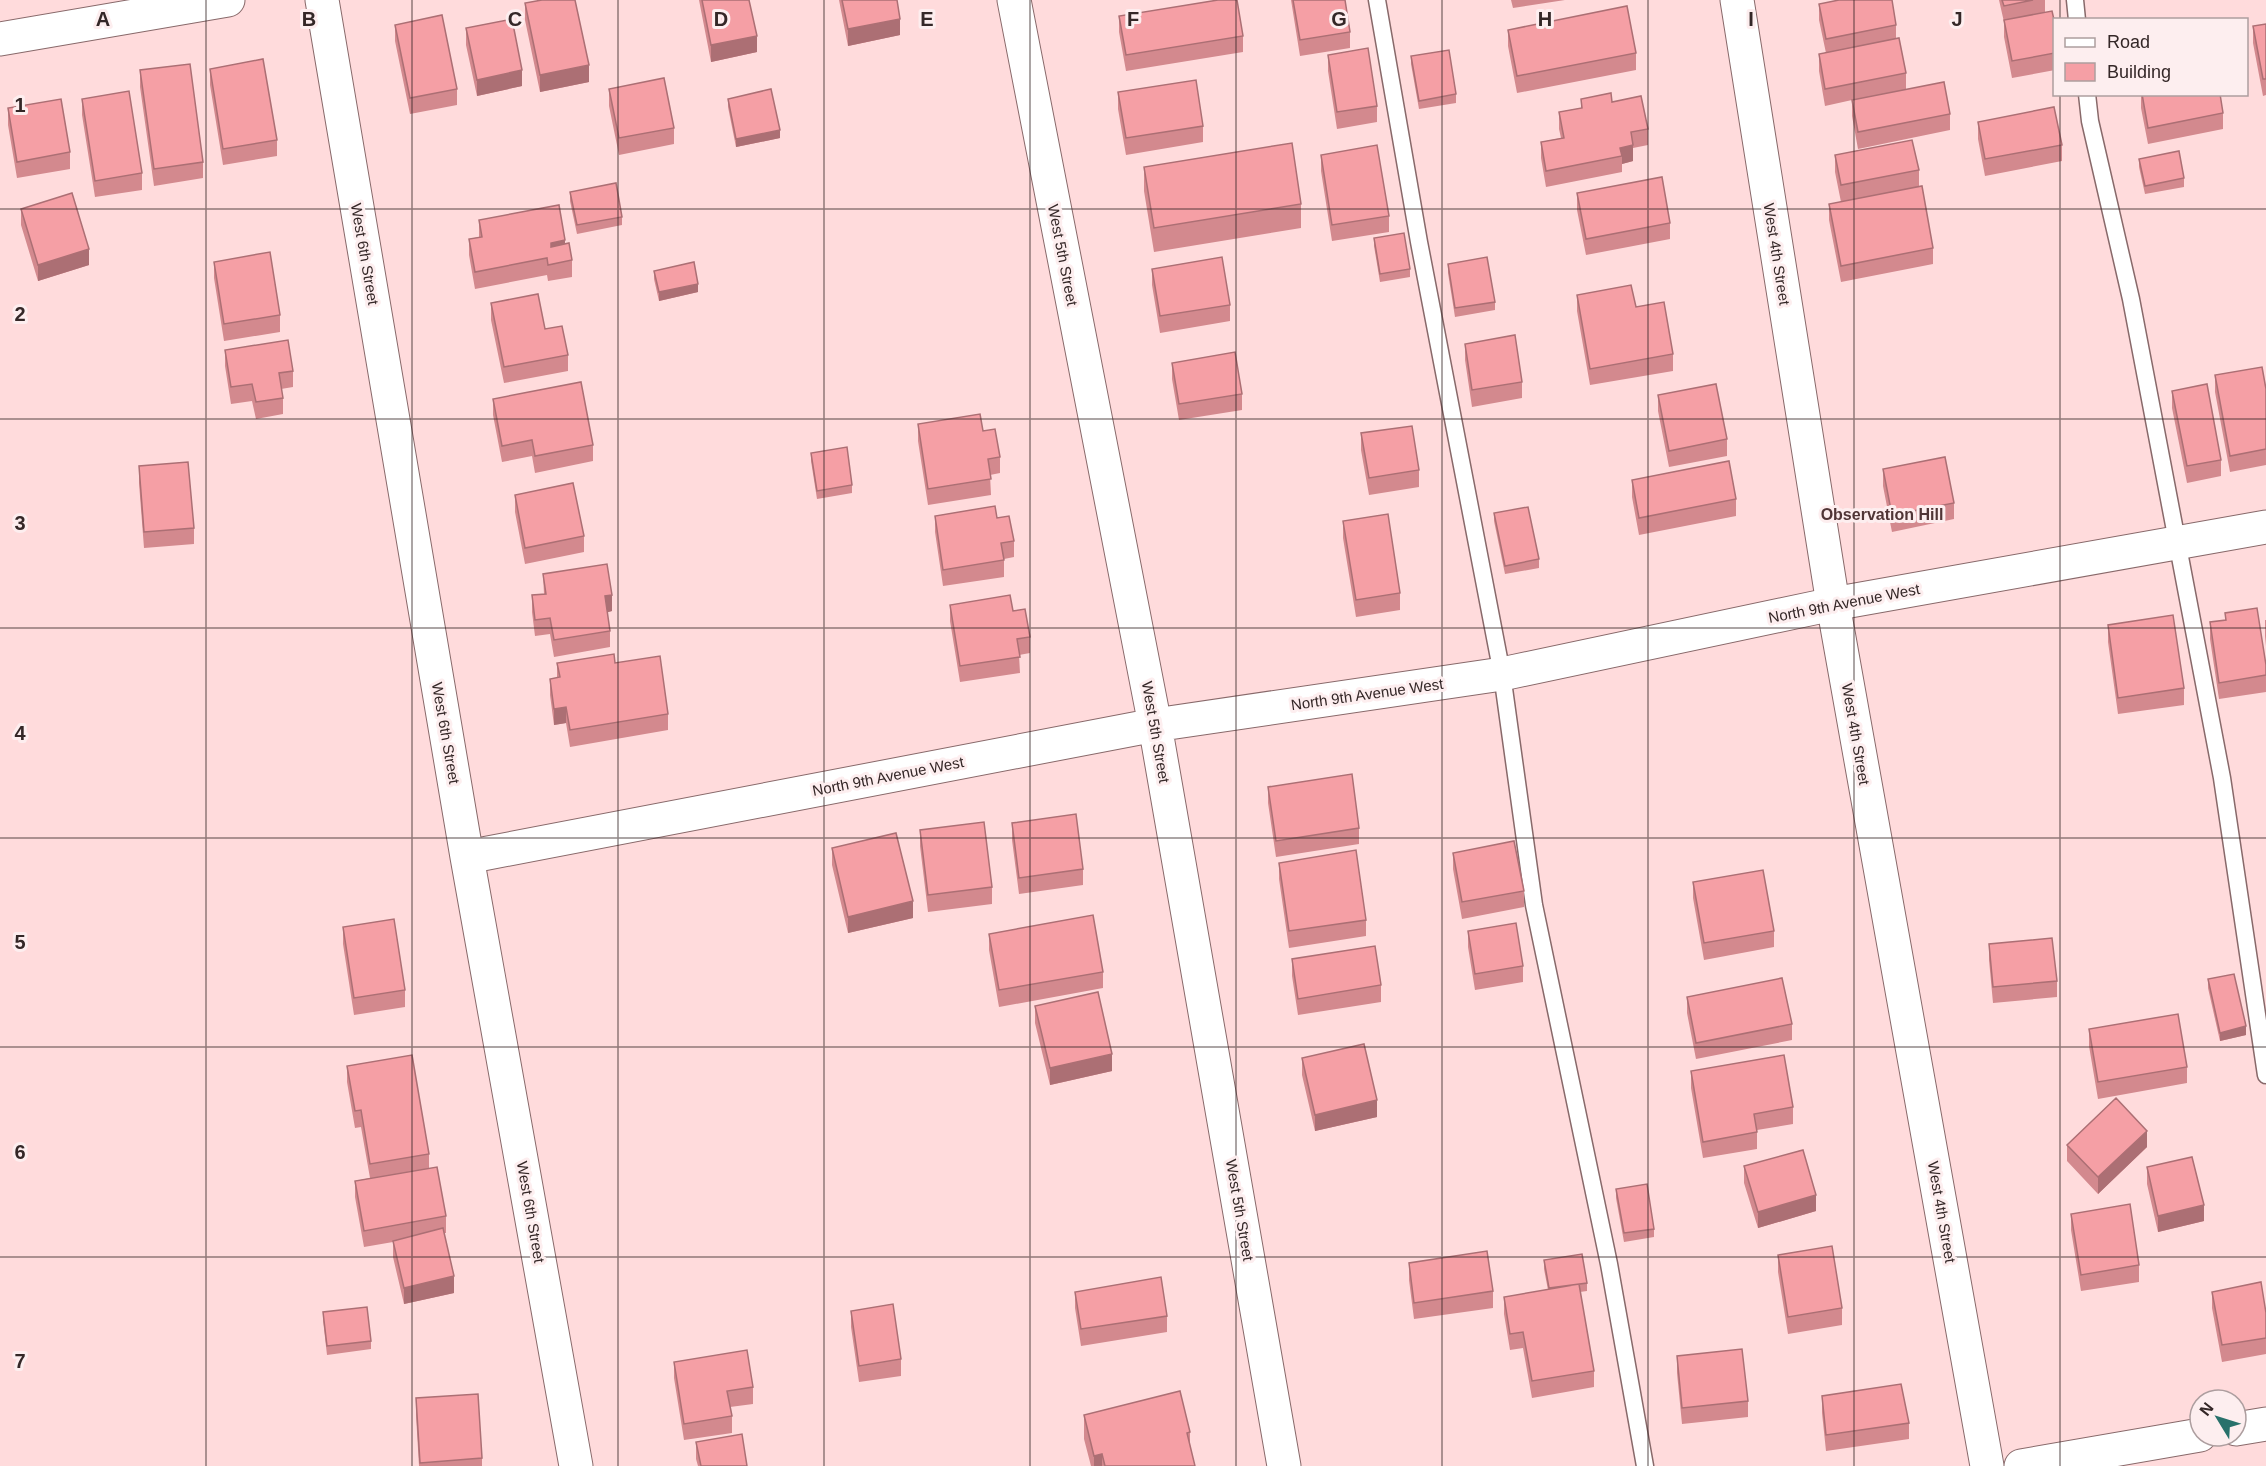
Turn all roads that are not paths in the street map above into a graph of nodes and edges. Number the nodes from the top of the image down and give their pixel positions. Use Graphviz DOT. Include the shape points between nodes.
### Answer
graph roads {
  1 [pos="228,0"];
  2 [pos="322,0"];
  3 [pos="1014,0"];
  4 [pos="1377,0"];
  5 [pos="1737,0"];
  6 [pos="2075,0"];
  7 [pos="2077,18"];
  8 [pos="0,39"];
  9 [pos="2087,96"];
  10 [pos="2266,527"];
  11 [pos="2178,543"];
  12 [pos="1833,604"];
  13 [pos="1502,674"];
  14 [pos="1155,725"];
  15 [pos="467,857"];
  16 [pos="2266,1075"];
  17 [pos="2266,1424"];
  18 [pos="2248,1427"];
  19 [pos="2188,1437"];
  20 [pos="576,1466"];
  21 [pos="1284,1466"];
  22 [pos="1645,1466"];
  23 [pos="1987,1466"];
  24 [pos="2021,1466"];
  1 -- 8 [label="street"];
  2 -- 15 [label="street, West 6th Street"];
  3 -- 14 [label="street, West 5th Street"];
  4 -- 13 [label="lane"];
  5 -- 12 [label="street, West 4th Street"];
  6 -- 7 [label="lane"];
  9 -- 11 [label="lane"];
  10 -- 11 [label="street, North 9th Avenue West"];
  11 -- 12 [label="street, North 9th Avenue West"];
  11 -- 16 [label="lane" via="2222,778"];
  12 -- 13 [label="street, North 9th Avenue West"];
  12 -- 23 [label="street, West 4th Street"];
  13 -- 14 [label="street, North 9th Avenue West"];
  13 -- 22 [label="lane" via="1534,905 1609,1264"];
  14 -- 15 [label="street, North 9th Avenue West"];
  14 -- 21 [label="street, West 5th Street"];
  15 -- 20 [label="street, West 6th Street"];
  17 -- 18 [label="street"];
  19 -- 24 [label="street"];
}
